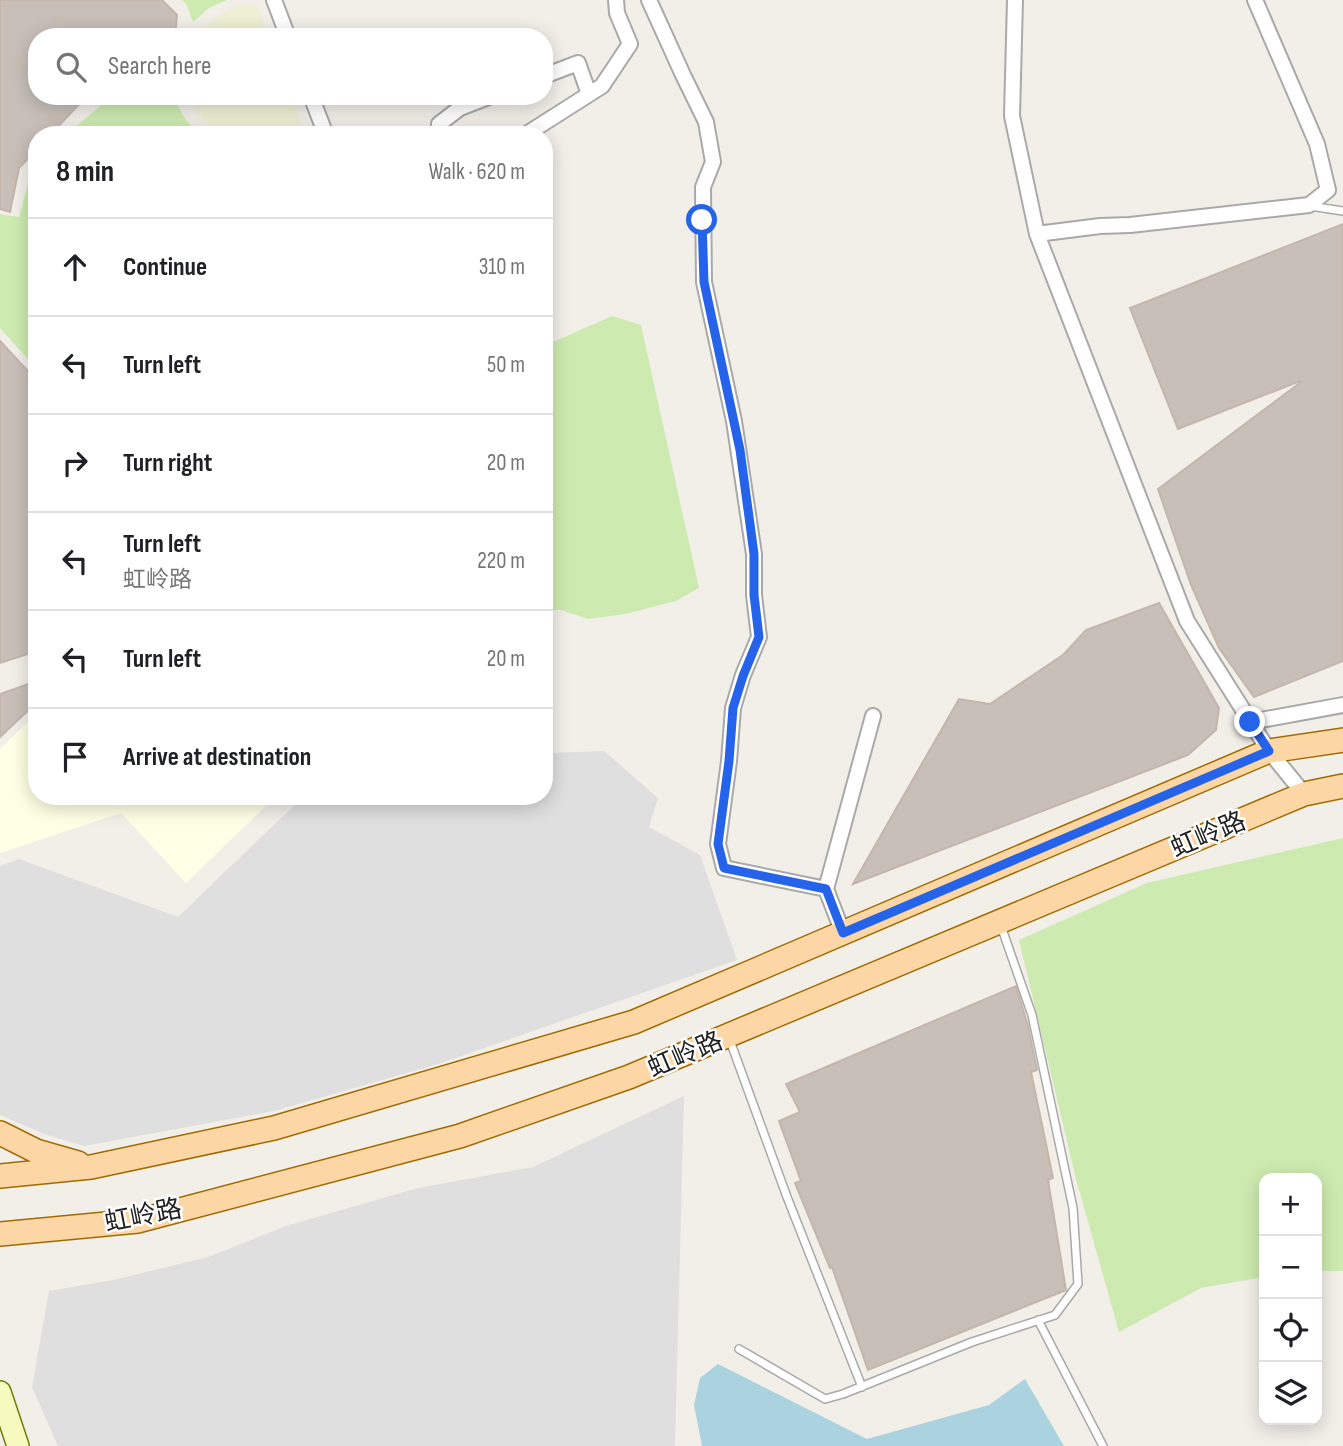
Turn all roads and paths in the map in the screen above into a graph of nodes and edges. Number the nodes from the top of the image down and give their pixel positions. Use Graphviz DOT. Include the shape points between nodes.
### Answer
graph roads {
  1 [pos="274,0"];
  2 [pos="616,0"];
  3 [pos="649,0"];
  4 [pos="1014,0"];
  5 [pos="1255,0"];
  6 [pos="285,28"];
  7 [pos="553,73"];
  8 [pos="589,94"];
  9 [pos="314,105"];
  10 [pos="468,105"];
  11 [pos="323,126"];
  12 [pos="440,126"];
  13 [pos="539,126"];
  14 [pos="1309,205"];
  15 [pos="1343,211"];
  16 [pos="1037,234"];
  17 [pos="1343,705"];
  18 [pos="873,716"];
  19 [pos="1250,722"];
  20 [pos="1343,740"];
  21 [pos="1269,751"];
  22 [pos="1343,786"];
  23 [pos="1304,794"];
  24 [pos="826,889"];
  25 [pos="999,922"];
  26 [pos="843,933"];
  27 [pos="728,1035"];
  28 [pos="0,1133"];
  29 [pos="91,1167"];
  30 [pos="0,1176"];
  31 [pos="0,1234"];
  32 [pos="1038,1321"];
  33 [pos="739,1349"];
  34 [pos="862,1387"];
  35 [pos="0,1392"];
  36 [pos="18,1446"];
  37 [pos="1103,1446"];
  1 -- 6 [label="street"];
  2 -- 8 [label="street" via="630,44 602,86"];
  3 -- 24 [label="street" via="706,122 713,162 703,187 704,282 734,421 754,554 759,637 733,708 718,844 724,868"];
  4 -- 16 [label="street" via="1012,116"];
  5 -- 14 [label="street" via="1317,144 1328,190"];
  7 -- 8 [label="street" via="578,63"];
  8 -- 13 [label="street"];
  9 -- 11 [label="street"];
  10 -- 12 [label="street"];
  14 -- 15 [label="lane"];
  14 -- 16 [label="street"];
  16 -- 19 [label="street" via="1187,621"];
  17 -- 19 [label="street"];
  18 -- 24 [label="street"];
  19 -- 21 [label="street"];
  20 -- 21 [label="main road, 虹岭路"];
  21 -- 23 [label="street"];
  21 -- 26 [label="main road, 虹岭路"];
  22 -- 23 [label="main road, 虹岭路"];
  23 -- 25 [label="main road, 虹岭路"];
  24 -- 26 [label="street"];
  25 -- 27 [label="main road, 虹岭路"];
  25 -- 32 [label="lane" via="1032,1015 1073,1208 1078,1284 1055,1315"];
  26 -- 29 [label="main road, 虹岭路" via="634,1022 274,1128"];
  27 -- 31 [label="main road, 虹岭路" via="629,1077 460,1136 138,1220"];
  27 -- 34 [label="lane"];
  28 -- 29 [label="main road" via="36,1151"];
  29 -- 30 [label="main road, 虹岭路"];
  32 -- 34 [label="lane" via="972,1342"];
  32 -- 37 [label="lane"];
  33 -- 34 [label="lane" via="825,1399"];
  35 -- 36 [label="street"];
}
